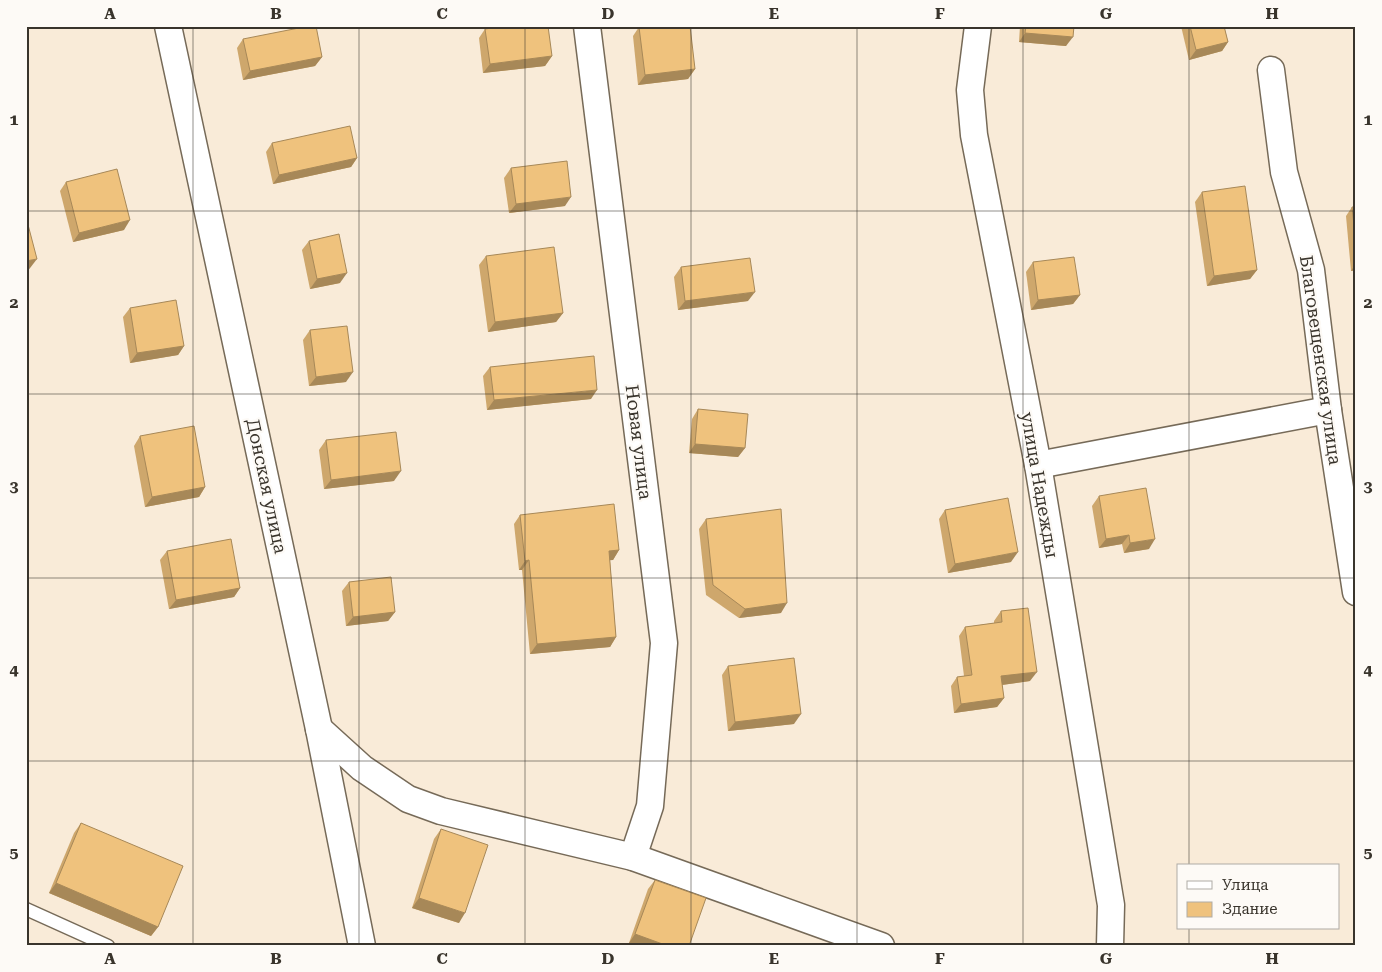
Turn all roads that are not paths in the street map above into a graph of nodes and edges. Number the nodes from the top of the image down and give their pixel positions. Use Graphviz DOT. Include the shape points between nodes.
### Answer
graph roads {
  1 [pos="168,26"];
  2 [pos="587,26"];
  3 [pos="978,26"];
  4 [pos="1271,70"];
  5 [pos="1328,410"];
  6 [pos="1038,465"];
  7 [pos="1356,592"];
  8 [pos="319,729"];
  9 [pos="633,857"];
  10 [pos="26,909"];
  11 [pos="108,946"];
  12 [pos="362,946"];
  13 [pos="881,946"];
  14 [pos="1110,946"];
  1 -- 8 [label="street, Донская улица"];
  2 -- 9 [label="street, Новая улица" via="664,642 650,806"];
  3 -- 6 [label="street, улица Надежды" via="970,90 974,135"];
  4 -- 5 [label="street, Благовещенская улица" via="1284,172 1311,270"];
  5 -- 6 [label="street"];
  5 -- 7 [label="street, Благовещенская улица"];
  6 -- 14 [label="street, улица Надежды" via="1111,905"];
  8 -- 9 [label="street" via="362,768 408,799 441,811"];
  8 -- 12 [label="street, Донская улица"];
  9 -- 13 [label="street"];
  10 -- 11 [label="lane"];
}
